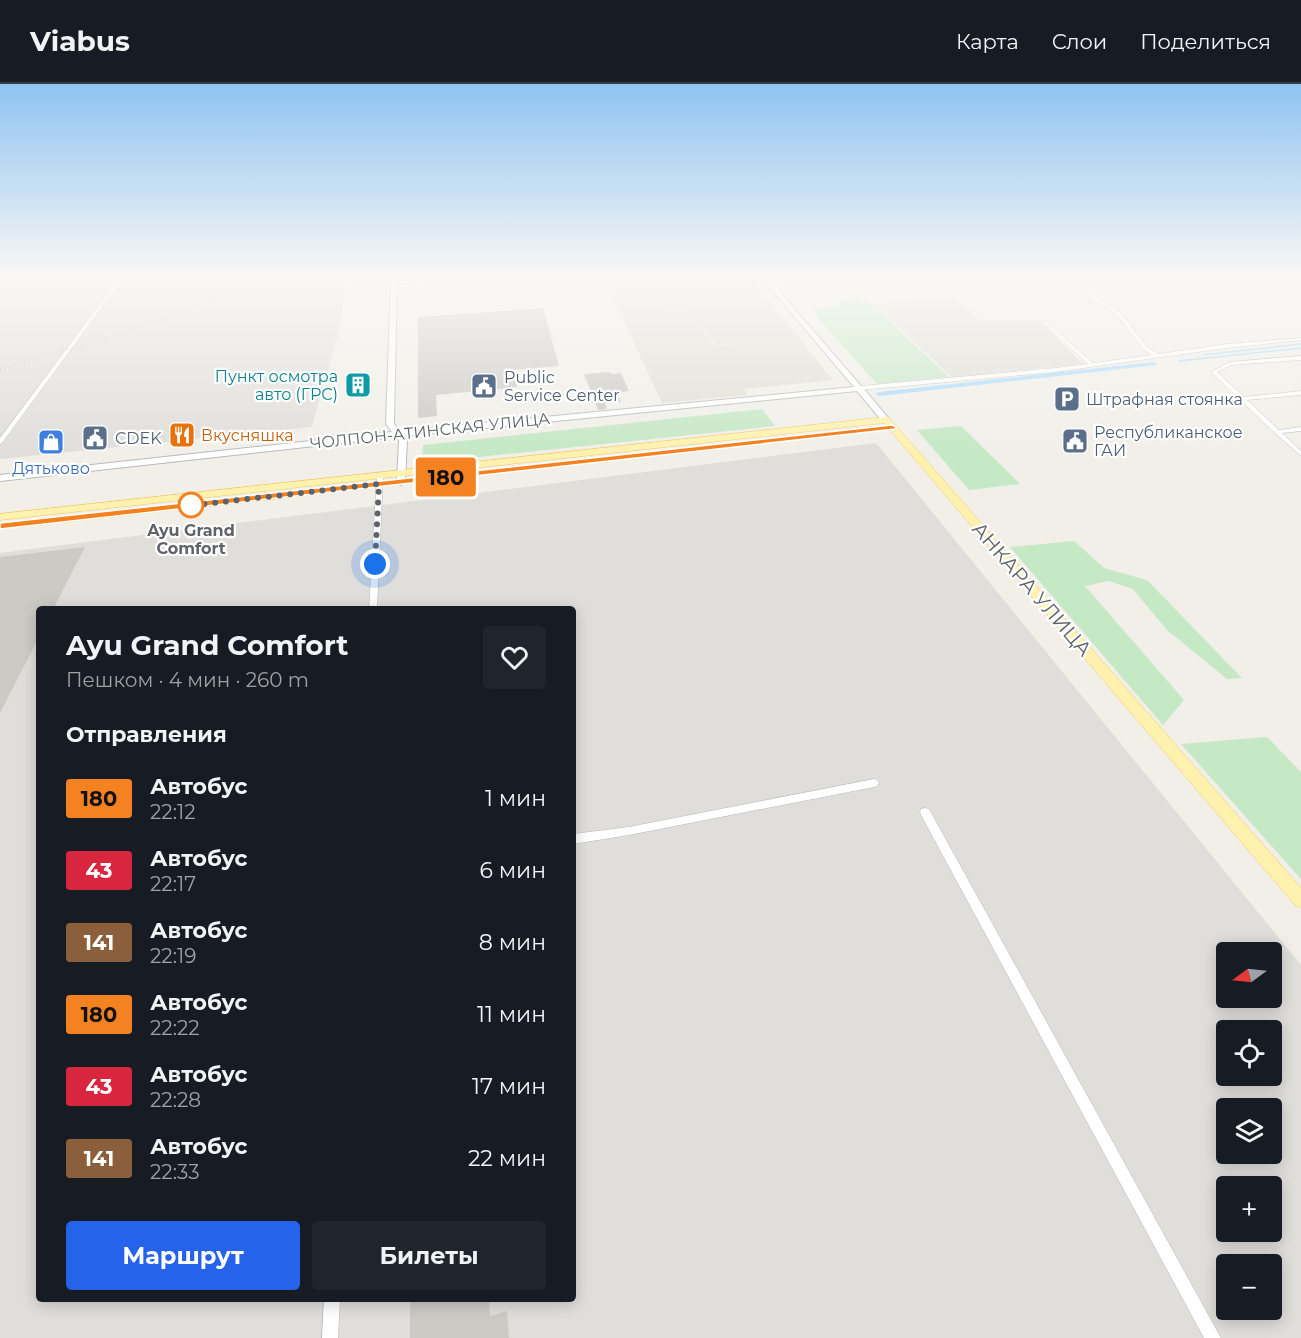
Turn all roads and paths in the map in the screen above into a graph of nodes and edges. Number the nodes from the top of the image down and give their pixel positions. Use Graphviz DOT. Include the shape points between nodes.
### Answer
graph roads {
  1 [pos="79,336"];
  2 [pos="393,336"];
  3 [pos="815,336"];
  4 [pos="1060,336"];
  5 [pos="1136,336"];
  6 [pos="1301,339"];
  7 [pos="1159,355"];
  8 [pos="1301,358"];
  9 [pos="1092,365"];
  10 [pos="861,388"];
  11 [pos="1301,393"];
  12 [pos="1245,399"];
  13 [pos="889,423"];
  14 [pos="1301,429"];
  15 [pos="1277,432"];
  16 [pos="401,440"];
  17 [pos="0,442"];
  18 [pos="1301,454"];
  19 [pos="402,477"];
  20 [pos="0,478"];
  21 [pos="380,480"];
  22 [pos="123,508"];
  23 [pos="0,517"];
  24 [pos="0,526"];
  25 [pos="373,606"];
  26 [pos="874,783"];
  27 [pos="925,812"];
  28 [pos="576,839"];
  29 [pos="1301,900"];
  30 [pos="332,1302"];
  31 [pos="330,1338"];
  32 [pos="1213,1338"];
  1 -- 17 [label="street"];
  2 -- 16 [label="street" via="390,424"];
  3 -- 10 [label="street, АНКАРА УЛИЦА"];
  4 -- 9 [label="street"];
  5 -- 7 [label="street" via="1145,348"];
  6 -- 7 [label="street"];
  7 -- 9 [label="street"];
  8 -- 12 [label="street" via="1230,364 1214,372"];
  9 -- 10 [label="street"];
  10 -- 13 [label="street, АНКАРА УЛИЦА"];
  10 -- 16 [label="street, ЧОЛПОН-АТИНСКАЯ УЛИЦА"];
  11 -- 12 [label="street"];
  12 -- 15 [label="street"];
  13 -- 19 [label="main road"];
  13 -- 29 [label="main road, АНКАРА УЛИЦА"];
  14 -- 15 [label="street"];
  15 -- 18 [label="street"];
  16 -- 19 [label="street"];
  16 -- 20 [label="street, ЧОЛПОН-АТИНСКАЯ УЛИЦА"];
  19 -- 21 [label="main road"];
  21 -- 22 [label="main road"];
  21 -- 25 [label="street"];
  22 -- 23 [label="main road"];
  22 -- 24 [label="main road"];
  26 -- 28 [label="street"];
  27 -- 32 [label="street"];
  30 -- 31 [label="street"];
}
